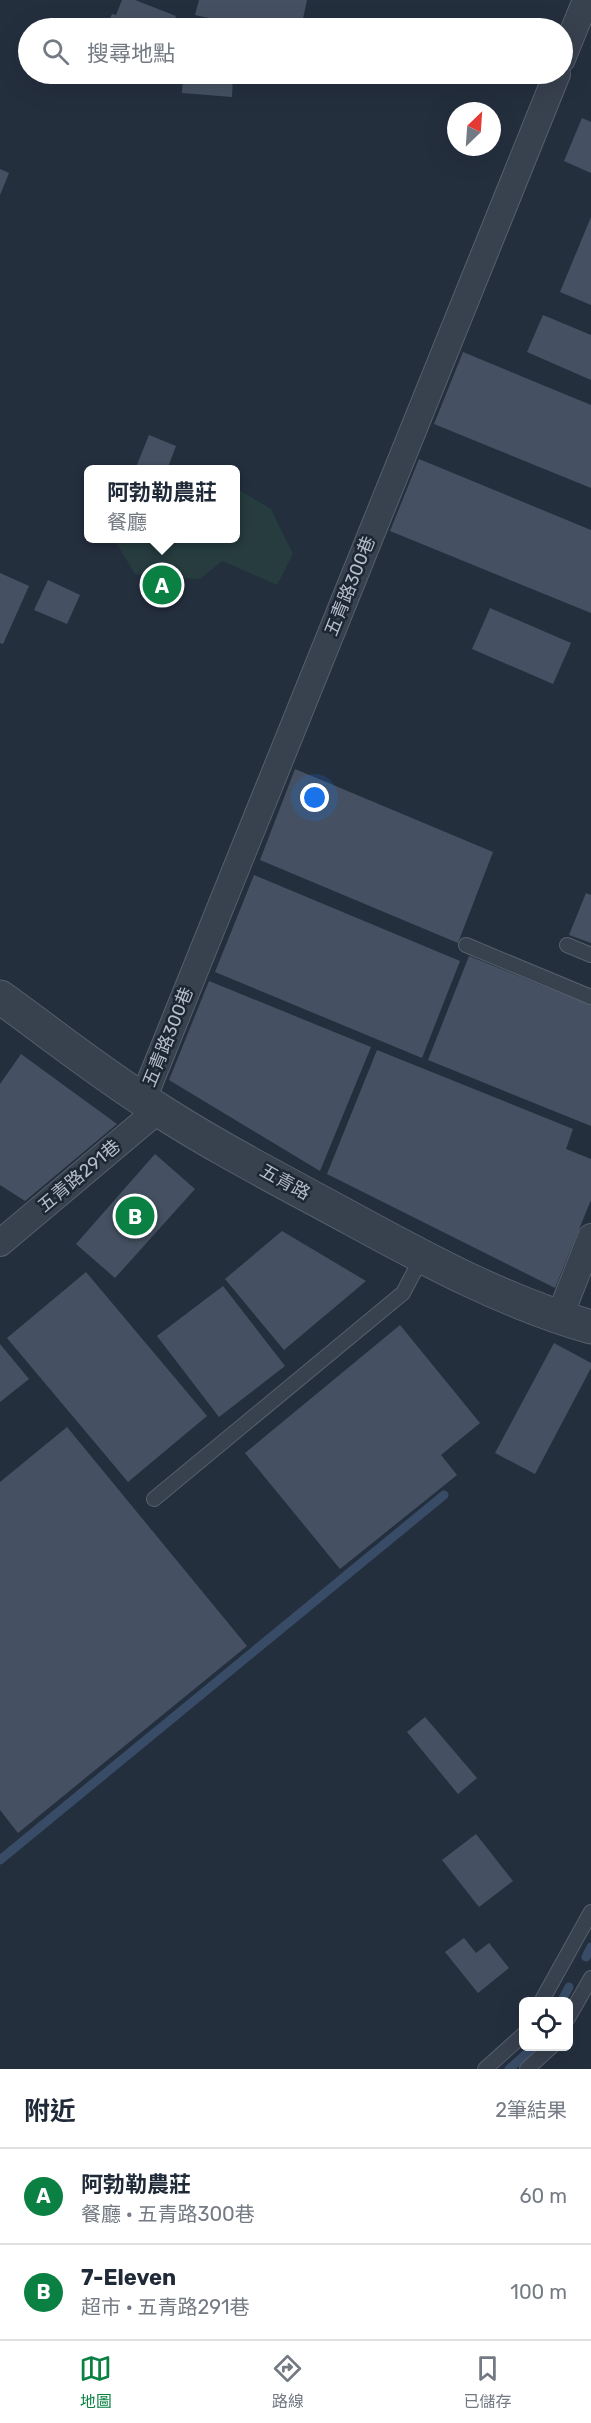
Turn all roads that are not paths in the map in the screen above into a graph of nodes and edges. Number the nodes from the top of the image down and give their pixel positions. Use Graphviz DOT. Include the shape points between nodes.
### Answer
graph roads {
  1 [pos="586,0"];
  2 [pos="573,32"];
  3 [pos="553,84"];
  4 [pos="466,945"];
  5 [pos="567,945"];
  6 [pos="591,955"];
  7 [pos="0,997"];
  8 [pos="591,997"];
  9 [pos="151,1105"];
  10 [pos="591,1237"];
  11 [pos="0,1243"];
  12 [pos="422,1257"];
  13 [pos="559,1318"];
  14 [pos="591,1327"];
  15 [pos="154,1498"];
  16 [pos="591,1912"];
  17 [pos="591,1978"];
  18 [pos="543,1997"];
  19 [pos="573,2009"];
  20 [pos="519,2038"];
  21 [pos="547,2051"];
  22 [pos="484,2069"];
  23 [pos="527,2069"];
  1 -- 2 [label="street"];
  3 -- 9 [label="street, 五青路300巷"];
  4 -- 8 [label="lane"];
  5 -- 6 [label="lane"];
  7 -- 9 [label="street, 五青路"];
  9 -- 11 [label="street, 五青路291巷"];
  9 -- 12 [label="street, 五青路"];
  10 -- 13 [label="street"];
  12 -- 13 [label="street, 五青路"];
  12 -- 15 [label="lane" via="403,1293"];
  13 -- 14 [label="street, 五青路"];
  16 -- 18 [label="lane"];
  17 -- 19 [label="lane"];
  20 -- 22 [label="lane"];
  21 -- 23 [label="lane"];
}
